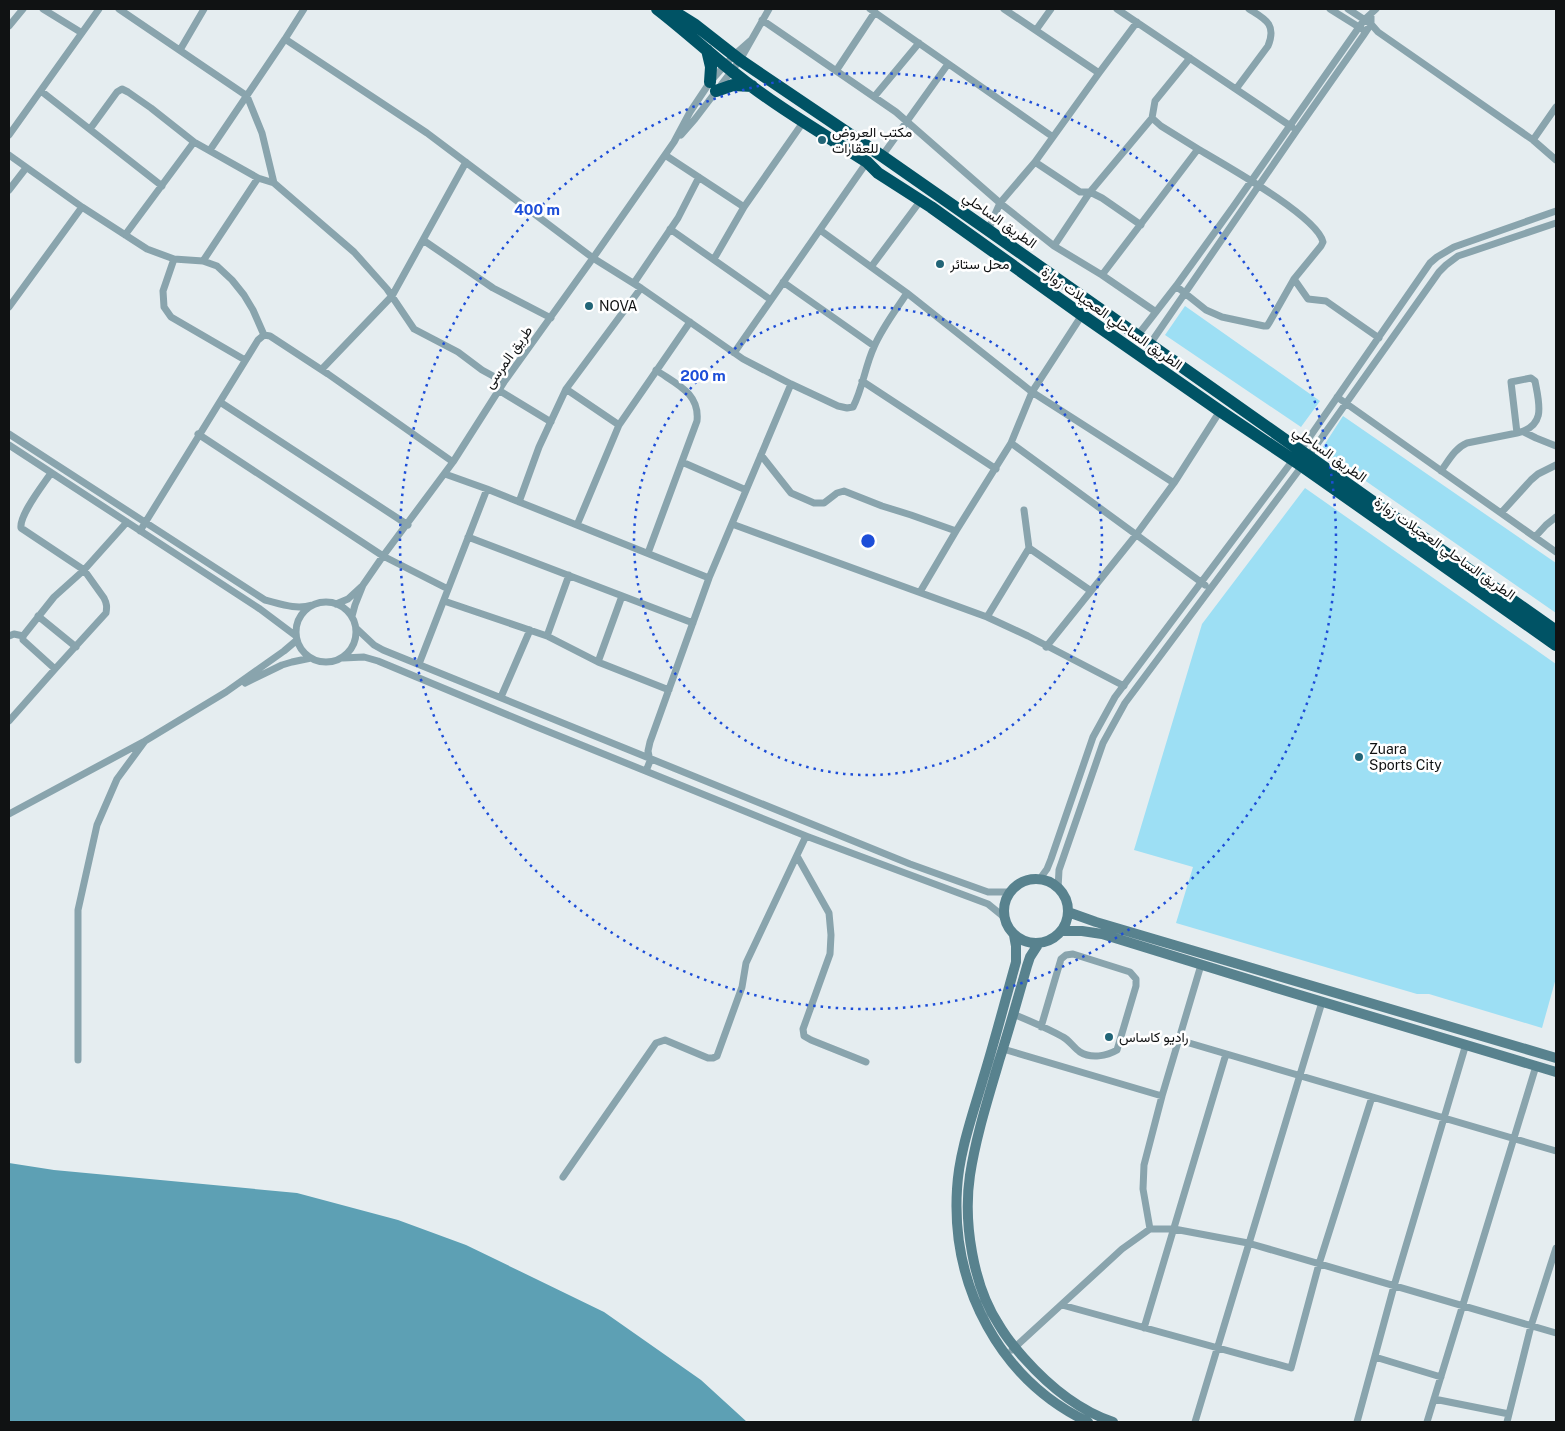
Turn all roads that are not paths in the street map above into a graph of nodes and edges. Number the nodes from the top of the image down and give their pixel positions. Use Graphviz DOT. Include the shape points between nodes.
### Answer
graph roads {
  1 [pos="23,9"];
  2 [pos="43,9"];
  3 [pos="100,9"];
  4 [pos="119,9"];
  5 [pos="204,9"];
  6 [pos="304,9"];
  7 [pos="657,9"];
  8 [pos="670,9"];
  9 [pos="769,9"];
  10 [pos="1004,9"];
  11 [pos="1050,9"];
  12 [pos="1117,9"];
  13 [pos="1249,9"];
  14 [pos="1330,9"];
  15 [pos="1348,9"];
  16 [pos="872,10"];
  17 [pos="1374,11"];
  18 [pos="762,20"];
  19 [pos="1364,20"];
  20 [pos="1137,22"];
  21 [pos="1371,24"];
  22 [pos="9,26"];
  23 [pos="1036,30"];
  24 [pos="1363,30"];
  25 [pos="1378,32"];
  26 [pos="82,33"];
  27 [pos="286,39"];
  28 [pos="919,43"];
  29 [pos="180,50"];
  30 [pos="706,50"];
  31 [pos="1190,58"];
  32 [pos="733,63"];
  33 [pos="948,64"];
  34 [pos="836,71"];
  35 [pos="1099,73"];
  36 [pos="752,86"];
  37 [pos="713,87"];
  38 [pos="1236,89"];
  39 [pos="40,91"];
  40 [pos="247,96"];
  41 [pos="874,97"];
  42 [pos="1556,107"];
  43 [pos="1152,118"];
  44 [pos="804,121"];
  45 [pos="906,122"];
  46 [pos="1290,125"];
  47 [pos="90,129"];
  48 [pos="1297,130"];
  49 [pos="9,135"];
  50 [pos="1053,137"];
  51 [pos="1533,140"];
  52 [pos="194,142"];
  53 [pos="1198,149"];
  54 [pos="210,150"];
  55 [pos="9,155"];
  56 [pos="665,155"];
  57 [pos="882,156"];
  58 [pos="1556,160"];
  59 [pos="466,162"];
  60 [pos="867,162"];
  61 [pos="1036,162"];
  62 [pos="26,168"];
  63 [pos="699,177"];
  64 [pos="258,178"];
  65 [pos="1251,180"];
  66 [pos="274,183"];
  67 [pos="162,186"];
  68 [pos="1259,186"];
  69 [pos="9,190"];
  70 [pos="1090,192"];
  71 [pos="920,200"];
  72 [pos="1000,203"];
  73 [pos="82,207"];
  74 [pos="744,207"];
  75 [pos="1233,207"];
  76 [pos="1556,211"];
  77 [pos="1241,212"];
  78 [pos="1556,223"];
  79 [pos="1141,225"];
  80 [pos="670,229"];
  81 [pos="820,230"];
  82 [pos="988,230"];
  83 [pos="125,235"];
  84 [pos="423,240"];
  85 [pos="1054,246"];
  86 [pos="594,258"];
  87 [pos="714,259"];
  88 [pos="174,260"];
  89 [pos="203,261"];
  90 [pos="871,267"];
  91 [pos="1102,274"];
  92 [pos="1294,279"];
  93 [pos="783,282"];
  94 [pos="634,283"];
  95 [pos="1176,286"];
  96 [pos="641,288"];
  97 [pos="907,293"];
  98 [pos="1185,293"];
  99 [pos="392,296"];
  100 [pos="771,300"];
  101 [pos="9,307"];
  102 [pos="1156,312"];
  103 [pos="1082,315"];
  104 [pos="550,318"];
  105 [pos="690,322"];
  106 [pos="1387,328"];
  107 [pos="1396,334"];
  108 [pos="1138,335"];
  109 [pos="264,336"];
  110 [pos="1379,338"];
  111 [pos="1150,344"];
  112 [pos="874,346"];
  113 [pos="734,353"];
  114 [pos="246,360"];
  115 [pos="322,369"];
  116 [pos="656,370"];
  117 [pos="862,381"];
  118 [pos="504,382"];
  119 [pos="791,384"];
  120 [pos="566,389"];
  121 [pos="500,391"];
  122 [pos="1032,392"];
  123 [pos="1338,397"];
  124 [pos="220,402"];
  125 [pos="1347,404"];
  126 [pos="1220,411"];
  127 [pos="551,422"];
  128 [pos="619,425"];
  129 [pos="1521,432"];
  130 [pos="9,434"];
  131 [pos="198,434"];
  132 [pos="1012,444"];
  133 [pos="9,446"];
  134 [pos="1556,446"];
  135 [pos="761,455"];
  136 [pos="1301,459"];
  137 [pos="453,462"];
  138 [pos="682,462"];
  139 [pos="1556,465"];
  140 [pos="996,469"];
  141 [pos="1442,471"];
  142 [pos="51,473"];
  143 [pos="445,474"];
  144 [pos="1174,483"];
  145 [pos="487,489"];
  146 [pos="746,490"];
  147 [pos="519,502"];
  148 [pos="1024,510"];
  149 [pos="1501,513"];
  150 [pos="1556,517"];
  151 [pos="127,522"];
  152 [pos="145,522"];
  153 [pos="732,524"];
  154 [pos="408,525"];
  155 [pos="577,525"];
  156 [pos="140,531"];
  157 [pos="956,532"];
  158 [pos="1136,534"];
  159 [pos="468,537"];
  160 [pos="1535,537"];
  161 [pos="1029,548"];
  162 [pos="1556,552"];
  163 [pos="648,553"];
  164 [pos="383,556"];
  165 [pos="84,570"];
  166 [pos="569,575"];
  167 [pos="709,578"];
  168 [pos="1201,583"];
  169 [pos="363,585"];
  170 [pos="448,589"];
  171 [pos="1210,589"];
  172 [pos="1091,591"];
  173 [pos="920,592"];
  174 [pos="622,596"];
  175 [pos="444,601"];
  176 [pos="336,604"];
  177 [pos="312,605"];
  178 [pos="38,616"];
  179 [pos="352,616"];
  180 [pos="987,617"];
  181 [pos="693,623"];
  182 [pos="357,629"];
  183 [pos="530,630"];
  184 [pos="1556,631"];
  185 [pos="9,636"];
  186 [pos="23,636"];
  187 [pos="547,636"];
  188 [pos="296,638"];
  189 [pos="1556,645"];
  190 [pos="76,647"];
  191 [pos="1046,647"];
  192 [pos="311,658"];
  193 [pos="343,658"];
  194 [pos="598,662"];
  195 [pos="419,664"];
  196 [pos="55,669"];
  197 [pos="1124,686"];
  198 [pos="669,690"];
  199 [pos="226,692"];
  200 [pos="501,697"];
  201 [pos="9,721"];
  202 [pos="1098,728"];
  203 [pos="1108,734"];
  204 [pos="145,741"];
  205 [pos="650,758"];
  206 [pos="646,771"];
  207 [pos="9,814"];
  208 [pos="806,836"];
  209 [pos="797,856"];
  210 [pos="1039,880"];
  211 [pos="1058,889"];
  212 [pos="1010,892"];
  213 [pos="1068,912"];
  214 [pos="1004,917"];
  215 [pos="1061,931"];
  216 [pos="1014,935"];
  217 [pos="1039,943"];
  218 [pos="1201,965"];
  219 [pos="1297,981"];
  220 [pos="1293,993"];
  221 [pos="1322,1002"];
  222 [pos="1013,1014"];
  223 [pos="1041,1027"];
  224 [pos="1179,1040"];
  225 [pos="1466,1044"];
  226 [pos="1003,1050"];
  227 [pos="1226,1054"];
  228 [pos="1556,1058"];
  229 [pos="78,1060"];
  230 [pos="866,1062"];
  231 [pos="1536,1066"];
  232 [pos="1556,1072"];
  233 [pos="1299,1076"];
  234 [pos="1162,1096"];
  235 [pos="1372,1097"];
  236 [pos="1443,1118"];
  237 [pos="1514,1138"];
  238 [pos="969,1151"];
  239 [pos="1556,1151"];
  240 [pos="563,1177"];
  241 [pos="1174,1228"];
  242 [pos="1150,1229"];
  243 [pos="1248,1243"];
  244 [pos="1556,1248"];
  245 [pos="1319,1264"];
  246 [pos="1394,1286"];
  247 [pos="1062,1305"];
  248 [pos="1463,1306"];
  249 [pos="1531,1326"];
  250 [pos="1144,1328"];
  251 [pos="1556,1333"];
  252 [pos="1015,1348"];
  253 [pos="1218,1348"];
  254 [pos="1006,1355"];
  255 [pos="1374,1358"];
  256 [pos="1441,1377"];
  257 [pos="1434,1399"];
  258 [pos="1509,1414"];
  259 [pos="1088,1422"];
  260 [pos="1113,1422"];
  261 [pos="1195,1422"];
  262 [pos="1357,1422"];
  263 [pos="1427,1422"];
  264 [pos="1507,1422"];
  1 -- 22 [label="street"];
  2 -- 26 [label="street"];
  3 -- 26 [label="street"];
  4 -- 29 [label="street"];
  5 -- 29 [label="street"];
  6 -- 27 [label="street"];
  7 -- 30 [label="highway, الطريق الساحلي العجيلات زوارة"];
  8 -- 32 [label="highway, الطريق الساحلي" via="694,24"];
  9 -- 18 [label="street, طريق المرسى"];
  10 -- 23 [label="street"];
  11 -- 23 [label="street"];
  12 -- 20 [label="street"];
  13 -- 38 [label="street" via="1267,21 1271,38"];
  14 -- 24 [label="street"];
  15 -- 19 [label="street"];
  16 -- 28 [label="street"];
  16 -- 34 [label="street"];
  17 -- 19 [label="street"];
  17 -- 21 [label="street"];
  18 -- 32 [label="street, طريق المرسى"];
  18 -- 34 [label="street"];
  19 -- 21 [label="street"];
  19 -- 24 [label="street"];
  20 -- 31 [label="street"];
  20 -- 35 [label="street"];
  21 -- 24 [label="street"];
  21 -- 25 [label="street"];
  23 -- 35 [label="street"];
  24 -- 25 [label="street"];
  24 -- 46 [label="street"];
  24 -- 48 [label="street"];
  25 -- 51 [label="street"];
  26 -- 39 [label="street"];
  27 -- 40 [label="street"];
  27 -- 59 [label="street"];
  28 -- 33 [label="street"];
  28 -- 41 [label="street"];
  29 -- 40 [label="street"];
  30 -- 32 [label="highway, الطريق الساحلي العجيلات زوارة"];
  30 -- 37 [label="highway"];
  31 -- 38 [label="street"];
  31 -- 43 [label="street" via="1155,101"];
  32 -- 36 [label="highway, الطريق الساحلي العجيلات زوارة"];
  32 -- 37 [label="street, طريق المرسى"];
  32 -- 57 [label="highway, الطريق الساحلي"];
  33 -- 45 [label="street"];
  33 -- 50 [label="street"];
  34 -- 41 [label="street"];
  35 -- 50 [label="street"];
  36 -- 37 [label="highway"];
  36 -- 44 [label="highway, الطريق الساحلي العجيلات زوارة"];
  37 -- 56 [label="street, طريق المرسى" via="690,112"];
  38 -- 46 [label="street"];
  39 -- 47 [label="street"];
  39 -- 49 [label="street"];
  40 -- 54 [label="street"];
  40 -- 66 [label="street" via="262,133"];
  41 -- 45 [label="street"];
  42 -- 51 [label="street"];
  43 -- 53 [label="street"];
  43 -- 70 [label="street"];
  44 -- 60 [label="highway, الطريق الساحلي العجيلات زوارة"];
  44 -- 74 [label="street"];
  45 -- 57 [label="street"];
  45 -- 72 [label="street"];
  46 -- 48 [label="street"];
  46 -- 65 [label="street"];
  47 -- 52 [label="street" via="117,92 122,90"];
  47 -- 67 [label="street"];
  48 -- 68 [label="street"];
  50 -- 61 [label="street"];
  51 -- 58 [label="street"];
  52 -- 54 [label="street"];
  52 -- 67 [label="street"];
  53 -- 65 [label="street"];
  53 -- 79 [label="street"];
  54 -- 64 [label="street"];
  55 -- 62 [label="street"];
  56 -- 63 [label="street"];
  56 -- 86 [label="street, طريق المرسى"];
  57 -- 82 [label="highway, الطريق الساحلي"];
  59 -- 84 [label="street"];
  59 -- 86 [label="street"];
  60 -- 71 [label="highway, الطريق الساحلي العجيلات زوارة" via="878,173"];
  60 -- 81 [label="street"];
  61 -- 70 [label="street" via="1080,192"];
  61 -- 72 [label="street"];
  62 -- 69 [label="street"];
  62 -- 73 [label="street"];
  63 -- 74 [label="street"];
  63 -- 80 [label="street"];
  64 -- 66 [label="street"];
  64 -- 89 [label="street"];
  65 -- 68 [label="street"];
  65 -- 75 [label="street"];
  66 -- 99 [label="street" via="354,252"];
  67 -- 83 [label="street"];
  68 -- 77 [label="street"];
  68 -- 92 [label="street" via="1310,222 1323,239"];
  70 -- 79 [label="street"];
  70 -- 85 [label="street"];
  71 -- 90 [label="street"];
  71 -- 103 [label="highway, الطريق الساحلي العجيلات زوارة"];
  72 -- 82 [label="street"];
  72 -- 85 [label="street"];
  73 -- 83 [label="street"];
  73 -- 101 [label="street"];
  74 -- 87 [label="street"];
  75 -- 77 [label="street"];
  75 -- 95 [label="street"];
  76 -- 106 [label="street" via="1454,247 1436,257"];
  77 -- 98 [label="street"];
  78 -- 107 [label="street" via="1458,256 1439,272"];
  79 -- 91 [label="street"];
  80 -- 87 [label="street"];
  80 -- 94 [label="street"];
  81 -- 90 [label="street"];
  81 -- 93 [label="street"];
  82 -- 108 [label="highway, الطريق الساحلي"];
  83 -- 88 [label="street"];
  84 -- 99 [label="street"];
  84 -- 104 [label="street" via="493,288"];
  85 -- 91 [label="street"];
  86 -- 94 [label="street"];
  86 -- 104 [label="street, طريق المرسى"];
  87 -- 100 [label="street"];
  88 -- 89 [label="street"];
  88 -- 114 [label="street" via="163,291 164,307 171,317"];
  89 -- 109 [label="street" via="217,266 232,280 253,310"];
  90 -- 97 [label="street"];
  91 -- 102 [label="street"];
  92 -- 98 [label="street" via="1268,326 1222,317 1206,310"];
  92 -- 110 [label="street" via="1308,299 1326,301"];
  93 -- 100 [label="street"];
  93 -- 112 [label="street"];
  94 -- 96 [label="street"];
  95 -- 98 [label="street"];
  95 -- 102 [label="street"];
  96 -- 105 [label="street"];
  96 -- 120 [label="street"];
  97 -- 112 [label="street"];
  97 -- 122 [label="street"];
  98 -- 111 [label="street"];
  99 -- 115 [label="street"];
  99 -- 118 [label="street" via="414,329 458,352"];
  100 -- 113 [label="street"];
  102 -- 108 [label="street"];
  103 -- 122 [label="street"];
  103 -- 126 [label="highway, الطريق الساحلي العجيلات زوارة"];
  104 -- 118 [label="street, طريق المرسى"];
  105 -- 113 [label="street"];
  105 -- 116 [label="street"];
  106 -- 107 [label="street"];
  106 -- 110 [label="street"];
  107 -- 125 [label="street"];
  108 -- 111 [label="highway, الطريق الساحلي"];
  109 -- 114 [label="street"];
  109 -- 115 [label="street" via="270,336"];
  110 -- 123 [label="street"];
  111 -- 136 [label="highway, الطريق الساحلي"];
  112 -- 117 [label="street"];
  113 -- 119 [label="street"];
  114 -- 124 [label="street"];
  115 -- 137 [label="street"];
  116 -- 128 [label="street"];
  116 -- 138 [label="street" via="684,389 697,406 697,421"];
  117 -- 119 [label="street" via="858,398 853,407 847,408"];
  117 -- 140 [label="street"];
  118 -- 121 [label="street, طريق المرسى"];
  119 -- 135 [label="street"];
  120 -- 127 [label="street"];
  120 -- 128 [label="street"];
  121 -- 127 [label="street"];
  121 -- 137 [label="street, طريق المرسى"];
  122 -- 132 [label="street"];
  122 -- 144 [label="street"];
  123 -- 125 [label="street"];
  123 -- 136 [label="street"];
  124 -- 131 [label="street"];
  124 -- 154 [label="street"];
  125 -- 136 [label="street"];
  125 -- 141 [label="street"];
  126 -- 136 [label="highway, الطريق الساحلي العجيلات زوارة"];
  126 -- 144 [label="street"];
  127 -- 147 [label="street"];
  128 -- 155 [label="street"];
  129 -- 129 [label="street" via="1534,423 1540,411 1535,381 1531,378 1511,382"];
  129 -- 134 [label="street"];
  129 -- 141 [label="street" via="1462,445"];
  130 -- 152 [label="street"];
  131 -- 152 [label="street"];
  131 -- 164 [label="street"];
  132 -- 140 [label="street"];
  132 -- 158 [label="street"];
  133 -- 142 [label="street"];
  135 -- 146 [label="street"];
  135 -- 157 [label="street" via="791,492 814,503 824,503 844,491"];
  136 -- 168 [label="street"];
  136 -- 171 [label="street"];
  136 -- 184 [label="highway, الطريق الساحلي"];
  136 -- 189 [label="highway, الطريق الساحلي العجيلات زوارة"];
  137 -- 143 [label="street, طريق المرسى"];
  138 -- 146 [label="street"];
  138 -- 163 [label="street"];
  139 -- 149 [label="street" via="1531,480"];
  140 -- 157 [label="street"];
  141 -- 149 [label="street"];
  142 -- 151 [label="street"];
  142 -- 165 [label="street" via="21,520 21,528"];
  143 -- 145 [label="street"];
  143 -- 154 [label="street, طريق المرسى"];
  144 -- 158 [label="street"];
  145 -- 147 [label="street"];
  145 -- 159 [label="street"];
  146 -- 153 [label="street"];
  147 -- 155 [label="street"];
  148 -- 161 [label="street"];
  149 -- 160 [label="street"];
  150 -- 160 [label="street"];
  151 -- 156 [label="street"];
  151 -- 165 [label="street"];
  152 -- 156 [label="street"];
  152 -- 177 [label="street" via="265,600 294,608"];
  153 -- 167 [label="street"];
  153 -- 173 [label="street"];
  154 -- 164 [label="street, طريق المرسى"];
  155 -- 163 [label="street"];
  156 -- 188 [label="street" via="260,609"];
  157 -- 173 [label="street"];
  158 -- 168 [label="street"];
  158 -- 172 [label="street"];
  159 -- 166 [label="street"];
  159 -- 170 [label="street"];
  160 -- 162 [label="street"];
  161 -- 172 [label="street"];
  161 -- 180 [label="street"];
  163 -- 167 [label="street"];
  164 -- 169 [label="street, طريق المرسى"];
  164 -- 170 [label="street"];
  165 -- 178 [label="street"];
  165 -- 190 [label="street" via="104,598 107,608"];
  166 -- 174 [label="street"];
  166 -- 187 [label="street"];
  167 -- 181 [label="street"];
  168 -- 171 [label="street"];
  168 -- 197 [label="street"];
  169 -- 176 [label="street, طريق المرسى" via="348,599"];
  169 -- 179 [label="street, طريق المرسى"];
  170 -- 175 [label="street"];
  171 -- 203 [label="street" via="1125,703"];
  172 -- 191 [label="street"];
  173 -- 180 [label="street"];
  174 -- 181 [label="street"];
  174 -- 194 [label="street"];
  175 -- 183 [label="street"];
  175 -- 195 [label="street"];
  176 -- 177 [label="street" via="322,602"];
  176 -- 179 [label="street"];
  177 -- 188 [label="street" via="297,624"];
  178 -- 186 [label="street"];
  178 -- 190 [label="street"];
  179 -- 182 [label="street"];
  180 -- 191 [label="street"];
  181 -- 198 [label="street"];
  182 -- 193 [label="street" via="356,640"];
  182 -- 195 [label="street" via="374,645"];
  183 -- 187 [label="street"];
  183 -- 200 [label="street"];
  185 -- 186 [label="street"];
  186 -- 196 [label="street" via="23,640"];
  187 -- 194 [label="street"];
  188 -- 192 [label="street" via="304,654"];
  188 -- 199 [label="street" via="284,651"];
  190 -- 196 [label="street"];
  191 -- 197 [label="street"];
  192 -- 193 [label="street" via="327,663"];
  192 -- 199 [label="street" via="282,665"];
  193 -- 206 [label="street" via="378,660"];
  194 -- 198 [label="street"];
  195 -- 200 [label="street"];
  196 -- 201 [label="street"];
  197 -- 202 [label="street"];
  198 -- 205 [label="street" via="648,747"];
  199 -- 204 [label="street"];
  200 -- 205 [label="street"];
  202 -- 203 [label="street"];
  202 -- 210 [label="street" via="1052,859"];
  203 -- 211 [label="street" via="1059,870"];
  204 -- 207 [label="street"];
  204 -- 229 [label="street" via="117,779 97,825 78,910"];
  205 -- 206 [label="street"];
  205 -- 212 [label="street" via="910,864 988,892"];
  206 -- 208 [label="street"];
  208 -- 209 [label="street"];
  208 -- 214 [label="street" via="988,904"];
  209 -- 230 [label="street" via="829,913 831,935 830,954 803,1029 804,1036"];
  209 -- 240 [label="street" via="746,963 742,987 717,1056 708,1058 665,1040 656,1043"];
  210 -- 211 [label="street"];
  210 -- 212 [label="street" via="1023,882"];
  211 -- 213 [label="street" via="1064,895"];
  212 -- 214 [label="street"];
  213 -- 215 [label="street"];
  213 -- 219 [label="street"];
  214 -- 216 [label="street"];
  215 -- 217 [label="street"];
  215 -- 218 [label="street" via="1102,934"];
  216 -- 217 [label="street" via="1030,943"];
  216 -- 238 [label="street" via="1016,962"];
  217 -- 222 [label="street" via="1030,957"];
  218 -- 220 [label="street"];
  218 -- 224 [label="street"];
  219 -- 220 [label="street"];
  219 -- 228 [label="street"];
  220 -- 221 [label="street"];
  221 -- 225 [label="street"];
  221 -- 233 [label="street"];
  222 -- 223 [label="street"];
  222 -- 226 [label="street"];
  223 -- 223 [label="street" via="1065,1038 1081,1053 1090,1056 1111,1054 1117,1050 1136,979 1130,972 1073,954 1066,955 1061,959"];
  224 -- 227 [label="street"];
  224 -- 234 [label="street"];
  225 -- 231 [label="street"];
  225 -- 236 [label="street"];
  226 -- 234 [label="street"];
  226 -- 238 [label="street"];
  227 -- 233 [label="street"];
  227 -- 241 [label="street"];
  231 -- 232 [label="street"];
  231 -- 237 [label="street"];
  233 -- 235 [label="street"];
  233 -- 243 [label="street"];
  234 -- 242 [label="street" via="1142,1177"];
  235 -- 236 [label="street"];
  235 -- 245 [label="street"];
  236 -- 237 [label="street"];
  236 -- 246 [label="street"];
  237 -- 239 [label="street"];
  237 -- 248 [label="street"];
  238 -- 252 [label="street" via="968,1218 972,1252 990,1308"];
  238 -- 254 [label="street" via="957,1188 961,1254 979,1313"];
  241 -- 242 [label="street"];
  241 -- 243 [label="street"];
  241 -- 250 [label="street"];
  242 -- 247 [label="street" via="1103,1265"];
  243 -- 245 [label="street"];
  243 -- 253 [label="street"];
  244 -- 249 [label="street"];
  245 -- 246 [label="street"];
  245 -- 253 [label="street" via="1291,1368"];
  246 -- 248 [label="street"];
  246 -- 255 [label="street"];
  247 -- 250 [label="street"];
  247 -- 252 [label="street"];
  248 -- 249 [label="street"];
  248 -- 256 [label="street"];
  249 -- 251 [label="street"];
  249 -- 258 [label="street"];
  250 -- 253 [label="street"];
  252 -- 254 [label="street"];
  252 -- 260 [label="street" via="1043,1379 1063,1395"];
  253 -- 261 [label="street"];
  254 -- 259 [label="street" via="1053,1402"];
  255 -- 256 [label="street"];
  255 -- 262 [label="street"];
  256 -- 257 [label="street"];
  257 -- 258 [label="street"];
  257 -- 263 [label="street"];
  258 -- 264 [label="street"];
}
